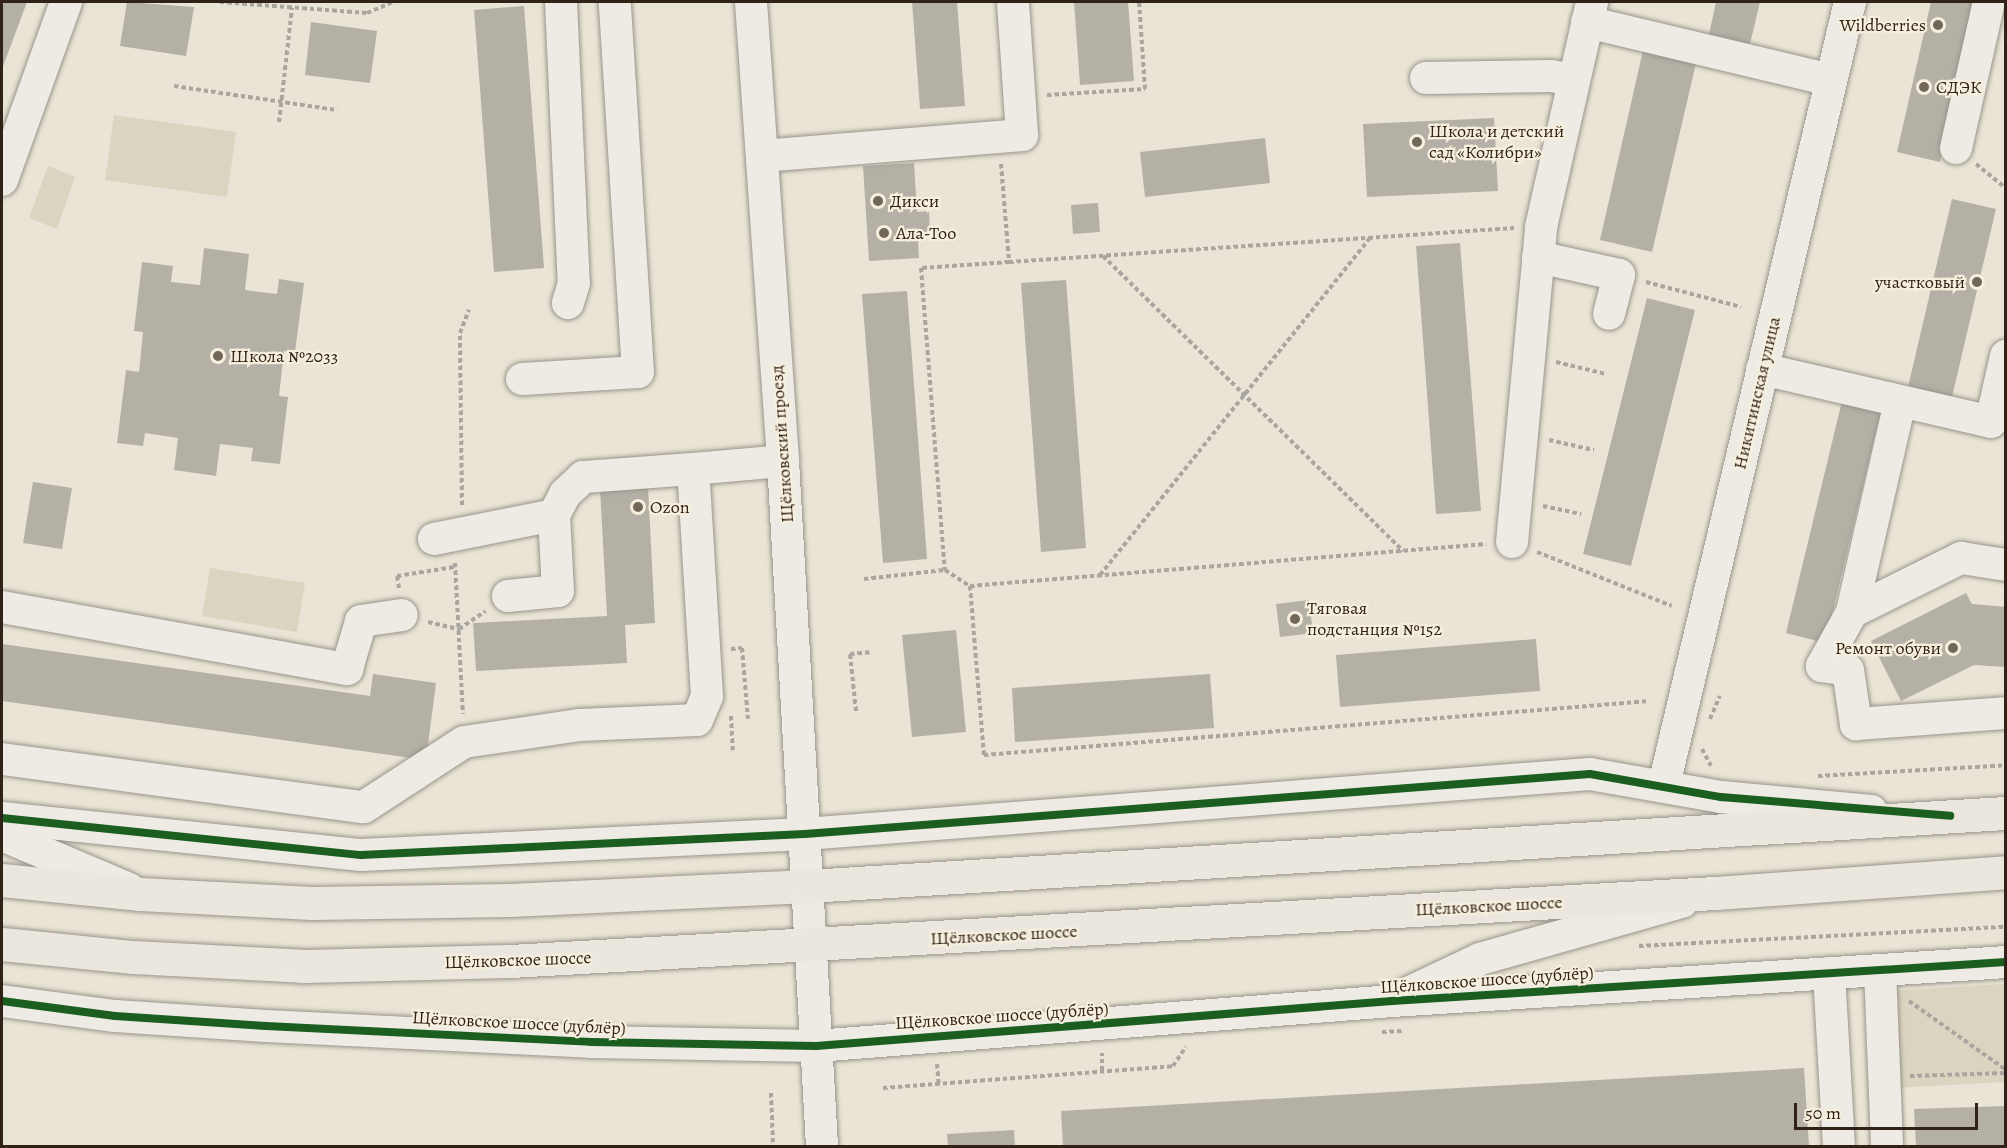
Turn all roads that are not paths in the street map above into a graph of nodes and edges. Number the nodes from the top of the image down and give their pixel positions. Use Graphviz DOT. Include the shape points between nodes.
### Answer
graph roads {
  1 [pos="66,2"];
  2 [pos="561,2"];
  3 [pos="615,2"];
  4 [pos="751,2"];
  5 [pos="1013,2"];
  6 [pos="1850,2"];
  7 [pos="1989,2"];
  8 [pos="1590,12"];
  9 [pos="1425,78"];
  10 [pos="1574,80"];
  11 [pos="1831,80"];
  12 [pos="1956,148"];
  13 [pos="762,156"];
  14 [pos="2,180"];
  15 [pos="1539,242"];
  16 [pos="568,303"];
  17 [pos="1610,314"];
  18 [pos="2006,356"];
  19 [pos="1762,369"];
  20 [pos="522,379"];
  21 [pos="1900,402"];
  22 [pos="1998,424"];
  23 [pos="783,461"];
  24 [pos="693,469"];
  25 [pos="554,515"];
  26 [pos="448,537"];
  27 [pos="1512,542"];
  28 [pos="2006,566"];
  29 [pos="508,596"];
  30 [pos="2,607"];
  31 [pos="1852,612"];
  32 [pos="402,615"];
  33 [pos="2006,713"];
  34 [pos="2,759"];
  35 [pos="1664,784"];
  36 [pos="2006,813"];
  37 [pos="1950,816"];
  38 [pos="2,818"];
  39 [pos="805,834"];
  40 [pos="2,835"];
  41 [pos="2006,872"];
  42 [pos="2,880"];
  43 [pos="808,886"];
  44 [pos="1715,893"];
  45 [pos="141,894"];
  46 [pos="2,944"];
  47 [pos="810,946"];
  48 [pos="2006,962"];
  49 [pos="1880,970"];
  50 [pos="1829,973"];
  51 [pos="2,1001"];
  52 [pos="1392,1001"];
  53 [pos="816,1046"];
  54 [pos="822,1146"];
  55 [pos="1839,1146"];
  56 [pos="1887,1146"];
  1 -- 14 [label="street"];
  2 -- 16 [label="street" via="574,283"];
  3 -- 20 [label="street" via="638,372"];
  4 -- 13 [label="street, Щёлковский проезд"];
  5 -- 13 [label="street" via="1022,135"];
  6 -- 11 [label="street, Никитинская улица"];
  7 -- 12 [label="street"];
  8 -- 10 [label="street"];
  8 -- 11 [label="street"];
  9 -- 10 [label="street" via="1551,76"];
  10 -- 15 [label="street"];
  11 -- 19 [label="street, Никитинская улица"];
  13 -- 23 [label="street, Щёлковский проезд"];
  15 -- 17 [label="street" via="1619,275"];
  15 -- 27 [label="street"];
  18 -- 22 [label="street"];
  19 -- 21 [label="street"];
  19 -- 35 [label="street, Никитинская улица"];
  21 -- 22 [label="street"];
  21 -- 31 [label="street"];
  23 -- 24 [label="street"];
  23 -- 39 [label="street, Щёлковский проезд"];
  24 -- 25 [label="street" via="583,477 565,495"];
  24 -- 34 [label="street" via="707,696 697,720 579,725 464,742 364,807"];
  25 -- 26 [label="street"];
  25 -- 29 [label="street" via="558,591"];
  28 -- 31 [label="street" via="1961,558"];
  30 -- 32 [label="street" via="347,669 361,621"];
  31 -- 33 [label="street" via="1822,666 1848,670 1856,724"];
  35 -- 37 [label="street" via="1721,797"];
  35 -- 39 [label="street" via="1590,774"];
  36 -- 37 [label="main road"];
  37 -- 43 [label="main road"];
  38 -- 39 [label="street" via="361,855"];
  39 -- 43 [label="street, Щёлковский проезд"];
  40 -- 45 [label="street"];
  41 -- 44 [label="main road, Щёлковское шоссе"];
  42 -- 45 [label="main road"];
  43 -- 45 [label="main road" via="510,900 312,903"];
  43 -- 47 [label="street, Щёлковский проезд"];
  44 -- 47 [label="main road, Щёлковское шоссе"];
  44 -- 52 [label="street" via="1480,959"];
  46 -- 47 [label="main road, Щёлковское шоссе" via="133,957 302,966 510,962"];
  47 -- 53 [label="street, Щёлковский проезд"];
  48 -- 49 [label="street, Щёлковское шоссе (дублёр)"];
  49 -- 50 [label="street, Щёлковское шоссе (дублёр)"];
  49 -- 56 [label="street"];
  50 -- 52 [label="street, Щёлковское шоссе (дублёр)"];
  50 -- 55 [label="street"];
  51 -- 53 [label="street, Щёлковское шоссе (дублёр)" via="115,1016 269,1026 591,1042"];
  52 -- 53 [label="street, Щёлковское шоссе (дублёр)"];
  53 -- 54 [label="street, Щёлковский проезд"];
}
